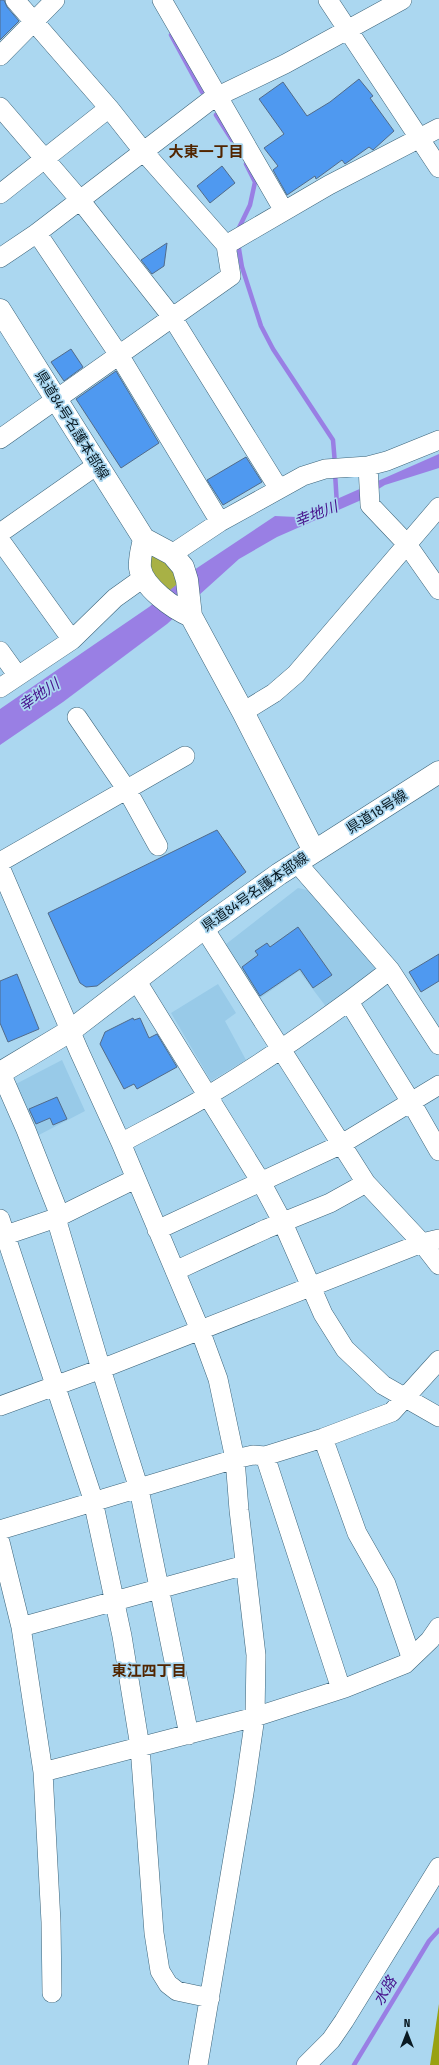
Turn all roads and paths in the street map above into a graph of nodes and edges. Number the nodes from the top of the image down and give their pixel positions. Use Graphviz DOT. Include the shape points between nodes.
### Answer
graph roads {
  1 [pos="15,0"];
  2 [pos="55,0"];
  3 [pos="162,0"];
  4 [pos="328,0"];
  5 [pos="402,0"];
  6 [pos="34,21"];
  7 [pos="348,29"];
  8 [pos="0,56"];
  9 [pos="216,97"];
  10 [pos="0,107"];
  11 [pos="109,108"];
  12 [pos="439,128"];
  13 [pos="420,138"];
  14 [pos="143,151"];
  15 [pos="45,159"];
  16 [pos="439,168"];
  17 [pos="0,194"];
  18 [pos="80,200"];
  19 [pos="284,211"];
  20 [pos="37,233"];
  21 [pos="226,245"];
  22 [pos="0,258"];
  23 [pos="0,310"];
  24 [pos="172,317"];
  25 [pos="119,355"];
  26 [pos="56,399"];
  27 [pos="0,440"];
  28 [pos="439,440"];
  29 [pos="97,464"];
  30 [pos="367,471"];
  31 [pos="279,489"];
  32 [pos="439,507"];
  33 [pos="220,522"];
  34 [pos="0,533"];
  35 [pos="144,539"];
  36 [pos="0,540"];
  37 [pos="406,543"];
  38 [pos="172,554"];
  39 [pos="143,578"];
  40 [pos="439,590"];
  41 [pos="191,616"];
  42 [pos="72,640"];
  43 [pos="0,651"];
  44 [pos="18,676"];
  45 [pos="0,688"];
  46 [pos="243,712"];
  47 [pos="77,717"];
  48 [pos="185,756"];
  49 [pos="439,772"];
  50 [pos="127,790"];
  51 [pos="158,846"];
  52 [pos="306,857"];
  53 [pos="0,862"];
  54 [pos="0,867"];
  55 [pos="204,928"];
  56 [pos="390,970"];
  57 [pos="136,980"];
  58 [pos="349,1002"];
  59 [pos="70,1031"];
  60 [pos="439,1045"];
  61 [pos="280,1050"];
  62 [pos="0,1073"];
  63 [pos="439,1085"];
  64 [pos="208,1095"];
  65 [pos="411,1102"];
  66 [pos="121,1143"];
  67 [pos="340,1145"];
  68 [pos="439,1151"];
  69 [pos="135,1179"];
  70 [pos="261,1182"];
  71 [pos="366,1183"];
  72 [pos="58,1217"];
  73 [pos="283,1223"];
  74 [pos="2,1230"];
  75 [pos="157,1230"];
  76 [pos="431,1241"];
  77 [pos="439,1265"];
  78 [pos="175,1271"];
  79 [pos="312,1286"];
  80 [pos="200,1330"];
  81 [pos="439,1360"];
  82 [pos="101,1369"];
  83 [pos="55,1386"];
  84 [pos="406,1398"];
  85 [pos="0,1406"];
  86 [pos="439,1417"];
  87 [pos="323,1438"];
  88 [pos="265,1456"];
  89 [pos="235,1459"];
  90 [pos="139,1489"];
  91 [pos="93,1502"];
  92 [pos="0,1530"];
  93 [pos="0,1542"];
  94 [pos="244,1565"];
  95 [pos="160,1590"];
  96 [pos="115,1602"];
  97 [pos="439,1627"];
  98 [pos="21,1628"];
  99 [pos="411,1657"];
  100 [pos="341,1689"];
  101 [pos="255,1717"];
  102 [pos="189,1735"];
  103 [pos="140,1747"];
  104 [pos="43,1772"];
  105 [pos="439,1867"];
  106 [pos="52,1994"];
  107 [pos="210,1998"];
  108 [pos="198,2065"];
  109 [pos="306,2065"];
  1 -- 6 [label="street"];
  2 -- 6 [label="street"];
  3 -- 9 [label="street"];
  4 -- 7 [label="street"];
  5 -- 7 [label="street"];
  6 -- 8 [label="street"];
  6 -- 11 [label="street"];
  7 -- 9 [label="street"];
  7 -- 13 [label="street"];
  9 -- 14 [label="street"];
  9 -- 19 [label="street"];
  10 -- 15 [label="street"];
  11 -- 14 [label="street"];
  11 -- 15 [label="street"];
  12 -- 13 [label="street"];
  13 -- 16 [label="street"];
  13 -- 19 [label="street"];
  14 -- 18 [label="street"];
  14 -- 21 [label="street"];
  15 -- 17 [label="street"];
  15 -- 18 [label="street"];
  18 -- 20 [label="street"];
  18 -- 24 [label="street"];
  19 -- 21 [label="street"];
  20 -- 22 [label="street"];
  20 -- 25 [label="street"];
  21 -- 24 [label="street" via="231,276"];
  23 -- 26 [label="main road, 県道84号名護本部線"];
  24 -- 25 [label="street"];
  24 -- 31 [label="street"];
  25 -- 26 [label="street"];
  25 -- 33 [label="street"];
  26 -- 27 [label="street"];
  26 -- 29 [label="main road, 県道84号名護本部線"];
  28 -- 30 [label="street"];
  29 -- 34 [label="street"];
  29 -- 35 [label="main road, 県道84号名護本部線"];
  30 -- 31 [label="street" via="325,469 303,476"];
  30 -- 37 [label="street" via="370,505"];
  31 -- 33 [label="street"];
  32 -- 37 [label="street"];
  33 -- 38 [label="street"];
  35 -- 38 [label="main road, 県道84号名護本部線"];
  35 -- 39 [label="main road" via="140,568"];
  36 -- 42 [label="street"];
  37 -- 40 [label="street"];
  37 -- 46 [label="street" via="296,674 274,693"];
  38 -- 41 [label="main road, 県道84号名護本部線" via="185,573"];
  39 -- 41 [label="main road" via="169,603"];
  39 -- 42 [label="street" via="115,598"];
  41 -- 46 [label="main road, 県道84号名護本部線"];
  42 -- 44 [label="street"];
  43 -- 44 [label="street"];
  44 -- 45 [label="street"];
  46 -- 52 [label="main road, 県道84号名護本部線"];
  47 -- 50 [label="street"];
  48 -- 50 [label="street"];
  49 -- 52 [label="main road, 県道18号線"];
  50 -- 51 [label="street"];
  50 -- 53 [label="street"];
  52 -- 55 [label="main road, 県道84号名護本部線"];
  52 -- 56 [label="street"];
  54 -- 59 [label="street"];
  55 -- 57 [label="main road, 県道84号名護本部線"];
  55 -- 61 [label="street"];
  56 -- 58 [label="street"];
  56 -- 60 [label="street"];
  57 -- 59 [label="main road, 県道84号名護本部線"];
  57 -- 64 [label="street"];
  58 -- 61 [label="street"];
  58 -- 65 [label="street"];
  59 -- 62 [label="main road, 県道84号名護本部線"];
  59 -- 66 [label="street"];
  61 -- 64 [label="street"];
  61 -- 67 [label="street"];
  62 -- 72 [label="street" via="26,1130"];
  63 -- 65 [label="street"];
  64 -- 66 [label="street"];
  64 -- 70 [label="street"];
  65 -- 67 [label="street"];
  65 -- 68 [label="street"];
  66 -- 69 [label="street"];
  67 -- 70 [label="street"];
  67 -- 71 [label="street"];
  69 -- 72 [label="street"];
  69 -- 75 [label="street"];
  70 -- 73 [label="street"];
  70 -- 75 [label="street"];
  71 -- 73 [label="street" via="330,1203"];
  71 -- 76 [label="street"];
  72 -- 74 [label="street"];
  72 -- 82 [label="street"];
  73 -- 78 [label="street"];
  73 -- 79 [label="street"];
  74 -- 83 [label="street"];
  75 -- 78 [label="street"];
  76 -- 77 [label="street"];
  76 -- 79 [label="street"];
  78 -- 80 [label="street"];
  79 -- 80 [label="street"];
  79 -- 84 [label="street" via="324,1314 345,1349 382,1385"];
  80 -- 82 [label="street"];
  80 -- 89 [label="street" via="218,1379"];
  81 -- 84 [label="street"];
  82 -- 83 [label="street"];
  82 -- 90 [label="street"];
  83 -- 85 [label="street"];
  83 -- 91 [label="street"];
  84 -- 86 [label="street"];
  84 -- 87 [label="street" via="392,1412"];
  87 -- 88 [label="street"];
  87 -- 99 [label="street" via="357,1533 386,1584"];
  88 -- 89 [label="street" via="253,1455"];
  88 -- 100 [label="street"];
  89 -- 90 [label="street"];
  89 -- 94 [label="street"];
  90 -- 91 [label="street"];
  90 -- 95 [label="street"];
  91 -- 92 [label="street"];
  91 -- 96 [label="street"];
  93 -- 98 [label="street"];
  94 -- 95 [label="street"];
  94 -- 101 [label="street" via="256,1655"];
  95 -- 96 [label="street"];
  95 -- 102 [label="street"];
  96 -- 98 [label="street"];
  96 -- 103 [label="street"];
  97 -- 99 [label="street" via="430,1640"];
  98 -- 104 [label="street"];
  99 -- 100 [label="street" via="405,1664"];
  100 -- 101 [label="street"];
  101 -- 102 [label="street"];
  101 -- 107 [label="street"];
  102 -- 103 [label="street"];
  103 -- 104 [label="street"];
  103 -- 107 [label="street" via="154,1933 160,1971 176,1991"];
  104 -- 106 [label="street"];
  105 -- 109 [label="street" via="344,2021 331,2040"];
  107 -- 108 [label="street"];
}
